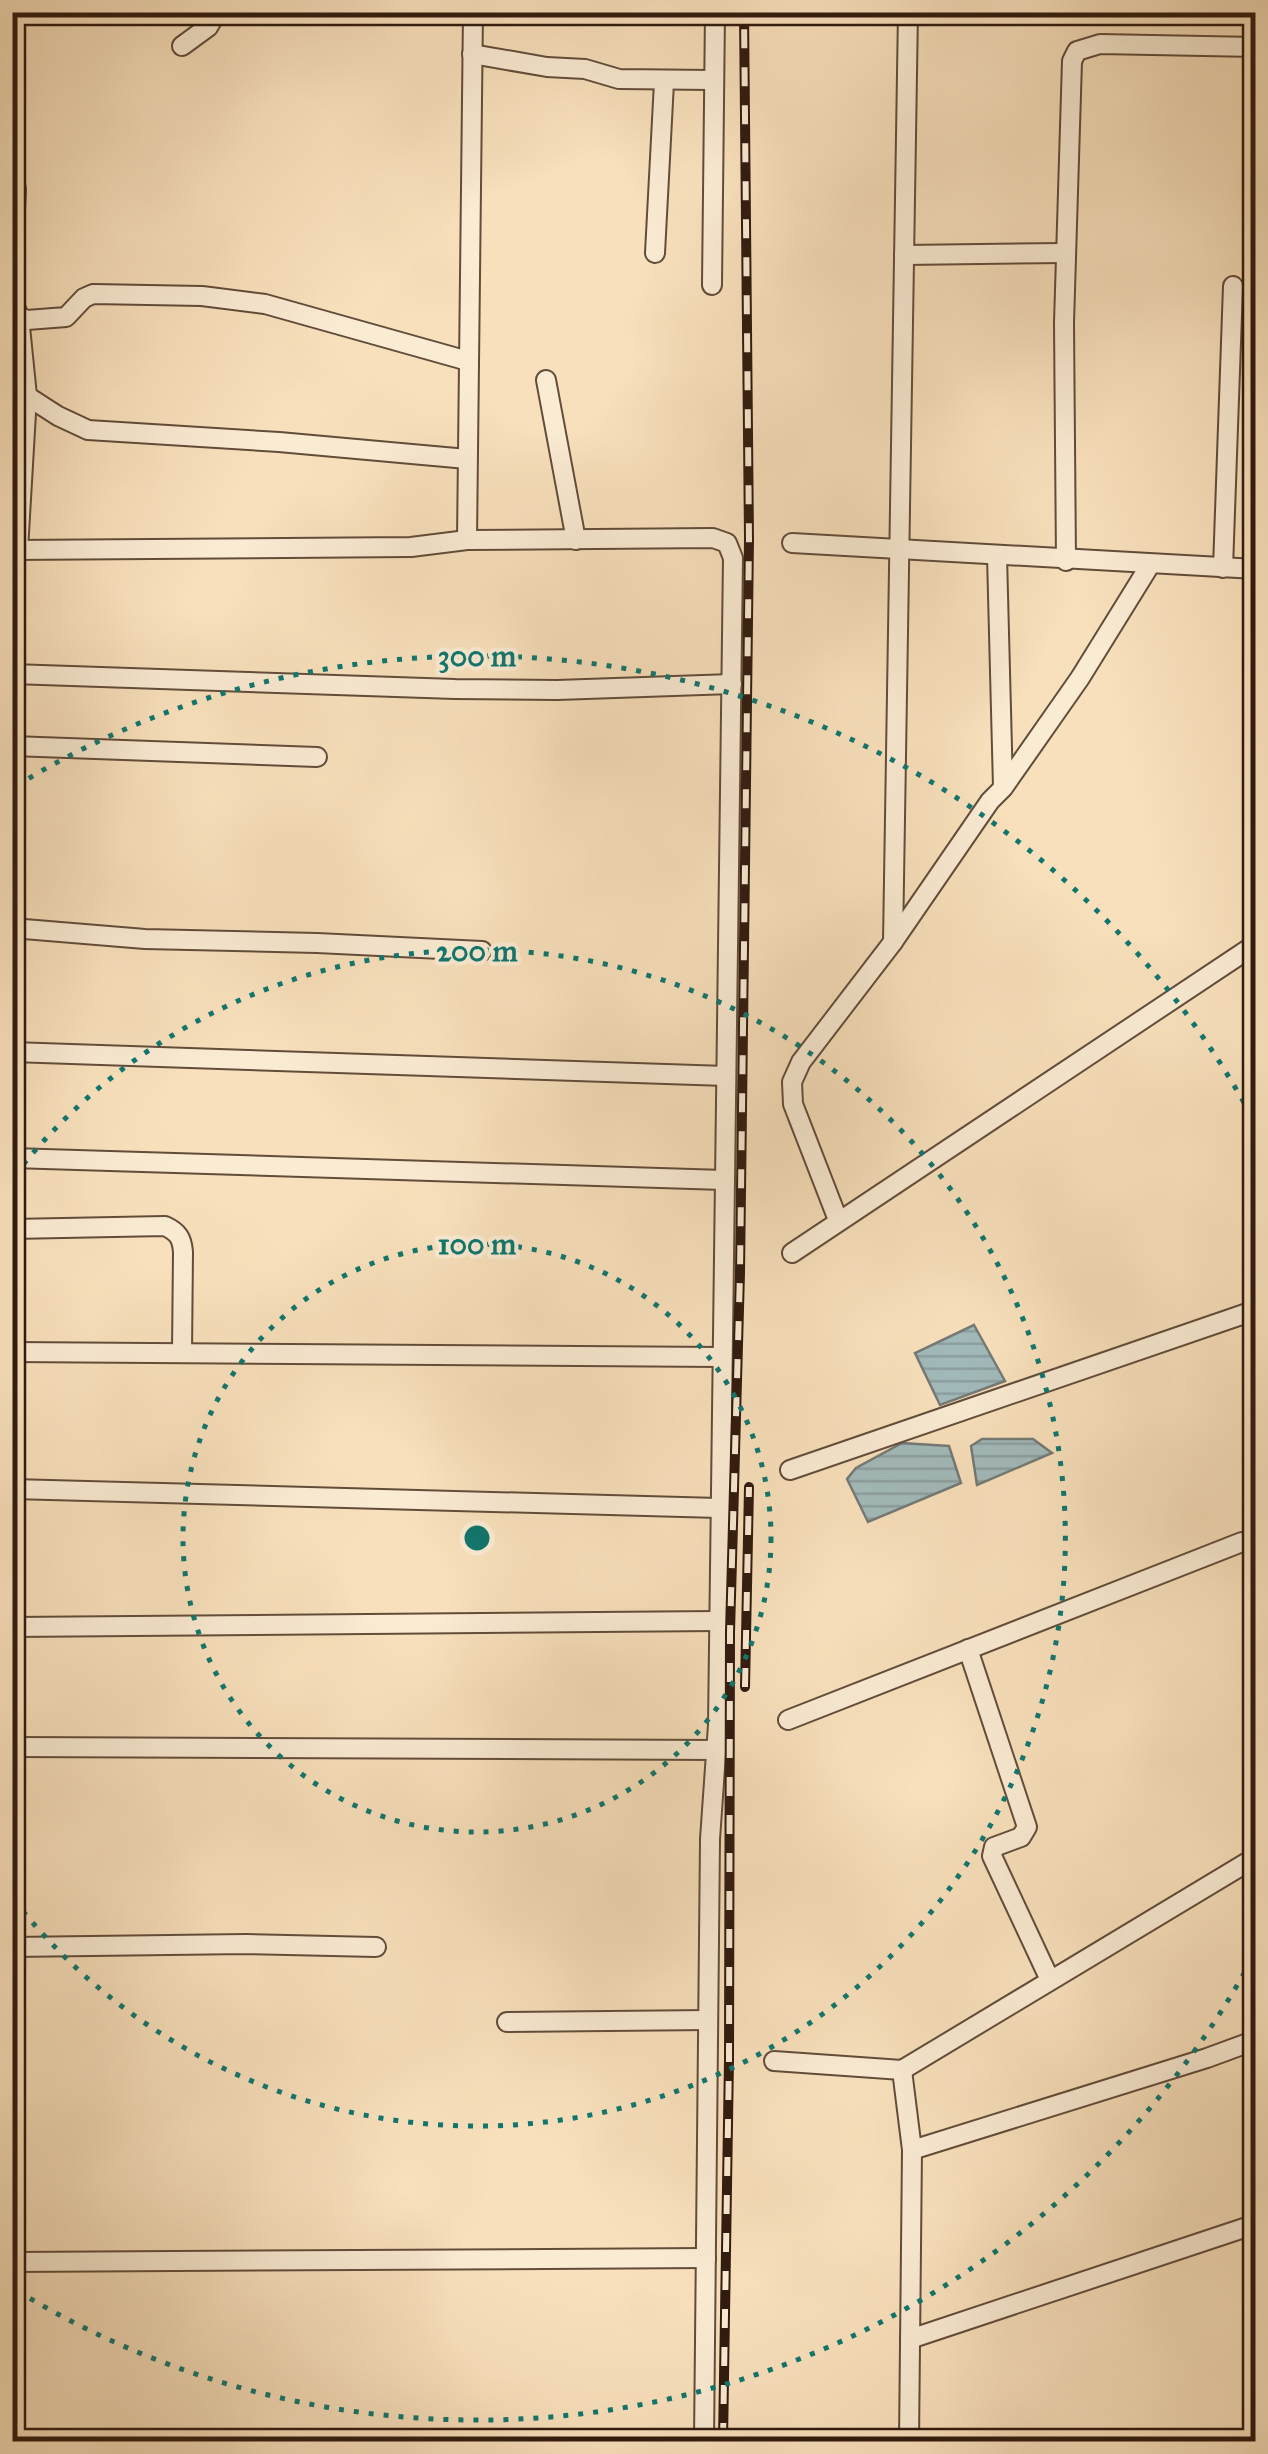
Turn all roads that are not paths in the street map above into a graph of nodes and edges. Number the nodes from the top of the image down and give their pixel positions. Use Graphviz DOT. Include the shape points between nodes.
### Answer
graph roads {
  1 [pos="217,12"];
  2 [pos="473,12"];
  3 [pos="716,12"];
  4 [pos="908,12"];
  5 [pos="182,46"];
  6 [pos="1256,47"];
  7 [pos="472,54"];
  8 [pos="712,80"];
  9 [pos="664,82"];
  10 [pos="16,189"];
  11 [pos="656,252"];
  12 [pos="1065,253"];
  13 [pos="904,256"];
  14 [pos="12,270"];
  15 [pos="712,285"];
  16 [pos="1233,286"];
  17 [pos="16,308"];
  18 [pos="468,361"];
  19 [pos="546,380"];
  20 [pos="27,396"];
  21 [pos="467,459"];
  22 [pos="466,540"];
  23 [pos="576,540"];
  24 [pos="792,543"];
  25 [pos="16,550"];
  26 [pos="900,550"];
  27 [pos="998,556"];
  28 [pos="1066,560"];
  29 [pos="1150,565"];
  30 [pos="1223,568"];
  31 [pos="1256,569"];
  32 [pos="12,674"];
  33 [pos="732,684"];
  34 [pos="12,746"];
  35 [pos="317,757"];
  36 [pos="1004,788"];
  37 [pos="12,928"];
  38 [pos="894,942"];
  39 [pos="1256,944"];
  40 [pos="482,952"];
  41 [pos="12,1052"];
  42 [pos="726,1076"];
  43 [pos="12,1158"];
  44 [pos="724,1180"];
  45 [pos="838,1220"];
  46 [pos="12,1229"];
  47 [pos="792,1252"];
  48 [pos="1256,1310"];
  49 [pos="12,1352"];
  50 [pos="182,1353"];
  51 [pos="721,1358"];
  52 [pos="790,1470"];
  53 [pos="12,1489"];
  54 [pos="719,1508"];
  55 [pos="1242,1542"];
  56 [pos="717,1620"];
  57 [pos="12,1627"];
  58 [pos="968,1648"];
  59 [pos="788,1720"];
  60 [pos="12,1747"];
  61 [pos="717,1750"];
  62 [pos="1256,1857"];
  63 [pos="12,1947"];
  64 [pos="376,1948"];
  65 [pos="1050,1980"];
  66 [pos="708,2020"];
  67 [pos="507,2022"];
  68 [pos="1256,2040"];
  69 [pos="774,2061"];
  70 [pos="902,2070"];
  71 [pos="912,2150"];
  72 [pos="1256,2224"];
  73 [pos="706,2258"];
  74 [pos="12,2262"];
  75 [pos="910,2339"];
  76 [pos="704,2442"];
  77 [pos="909,2442"];
  1 -- 5 [label="street"];
  2 -- 7 [label="street"];
  3 -- 8 [label="street"];
  4 -- 13 [label="street"];
  6 -- 12 [label="street" via="1100,44 1077,51"];
  7 -- 9 [label="street"];
  7 -- 18 [label="street"];
  8 -- 9 [label="street"];
  8 -- 15 [label="street"];
  9 -- 11 [label="street"];
  10 -- 14 [label="street"];
  12 -- 13 [label="street"];
  12 -- 28 [label="street"];
  13 -- 26 [label="street"];
  16 -- 30 [label="street"];
  17 -- 18 [label="street" via="27,320 66,318 93,294 202,296 265,304"];
  17 -- 20 [label="street"];
  18 -- 21 [label="street"];
  19 -- 23 [label="street"];
  20 -- 21 [label="street" via="88,430"];
  20 -- 25 [label="street"];
  21 -- 22 [label="street"];
  22 -- 23 [label="street"];
  22 -- 25 [label="street" via="411,547"];
  23 -- 33 [label="street" via="713,538 727,544 733,558"];
  24 -- 26 [label="street"];
  26 -- 27 [label="street"];
  26 -- 38 [label="street"];
  27 -- 28 [label="street"];
  27 -- 36 [label="street"];
  28 -- 29 [label="street"];
  29 -- 30 [label="street"];
  29 -- 36 [label="street"];
  30 -- 31 [label="street"];
  32 -- 33 [label="street" via="472,689"];
  33 -- 42 [label="street"];
  34 -- 35 [label="street"];
  36 -- 38 [label="street"];
  37 -- 40 [label="street"];
  38 -- 45 [label="street" via="792,1082 793,1104"];
  39 -- 45 [label="street"];
  41 -- 42 [label="street"];
  42 -- 44 [label="street"];
  43 -- 44 [label="street"];
  44 -- 51 [label="street"];
  45 -- 47 [label="street"];
  46 -- 50 [label="street" via="176,1230 183,1252"];
  48 -- 52 [label="street"];
  49 -- 50 [label="street"];
  50 -- 51 [label="street"];
  51 -- 54 [label="street"];
  53 -- 54 [label="street"];
  54 -- 56 [label="street"];
  55 -- 58 [label="street"];
  56 -- 57 [label="street"];
  56 -- 61 [label="street"];
  58 -- 59 [label="street"];
  58 -- 65 [label="street" via="1027,1828 994,1847 992,1856"];
  60 -- 61 [label="street"];
  61 -- 66 [label="street"];
  62 -- 65 [label="street"];
  63 -- 64 [label="street"];
  65 -- 70 [label="street"];
  66 -- 67 [label="street"];
  66 -- 73 [label="street"];
  68 -- 71 [label="street"];
  69 -- 70 [label="street"];
  70 -- 71 [label="street"];
  71 -- 75 [label="street"];
  72 -- 75 [label="street"];
  73 -- 74 [label="street"];
  73 -- 76 [label="street"];
  75 -- 77 [label="street"];
}
